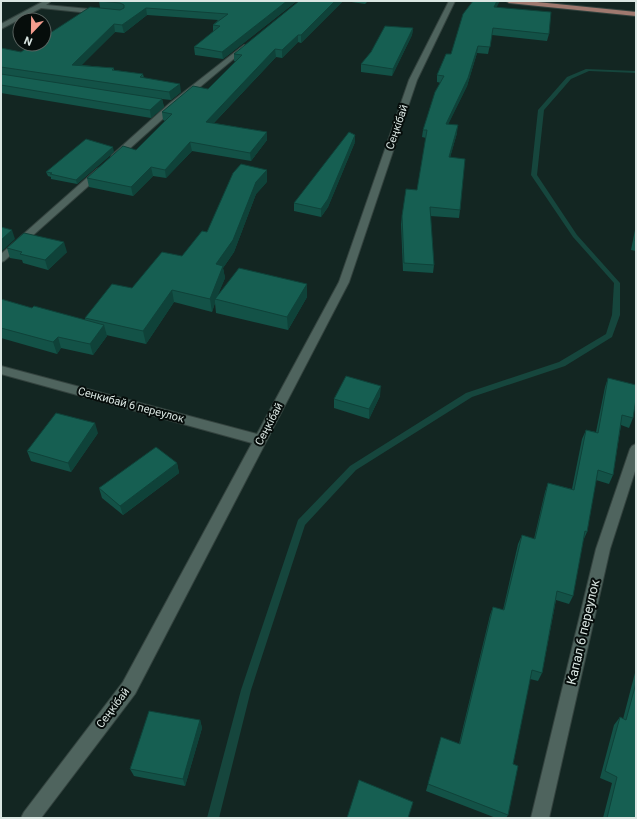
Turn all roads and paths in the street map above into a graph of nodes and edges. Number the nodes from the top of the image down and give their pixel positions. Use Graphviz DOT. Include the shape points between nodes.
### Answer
graph roads {
  1 [pos="50,1"];
  2 [pos="452,1"];
  3 [pos="509,1"];
  4 [pos="40,6"];
  5 [pos="106,13"];
  6 [pos="636,14"];
  7 [pos="1,27"];
  8 [pos="254,40"];
  9 [pos="1,259"];
  10 [pos="1,370"];
  11 [pos="260,440"];
  12 [pos="636,449"];
  13 [pos="30,818"];
  14 [pos="540,818"];
  1 -- 4 [label="street"];
  2 -- 11 [label="street, Сеңкібай" via="413,80 344,282"];
  3 -- 6 [label="main road"];
  4 -- 5 [label="street"];
  4 -- 7 [label="street"];
  8 -- 9 [label="street" via="169,104"];
  10 -- 11 [label="street, Сенкибай 6 переулок"];
  11 -- 13 [label="street, Сеңкібай" via="129,688"];
  12 -- 14 [label="street, Капал 6 переулок" via="603,549"];
}
